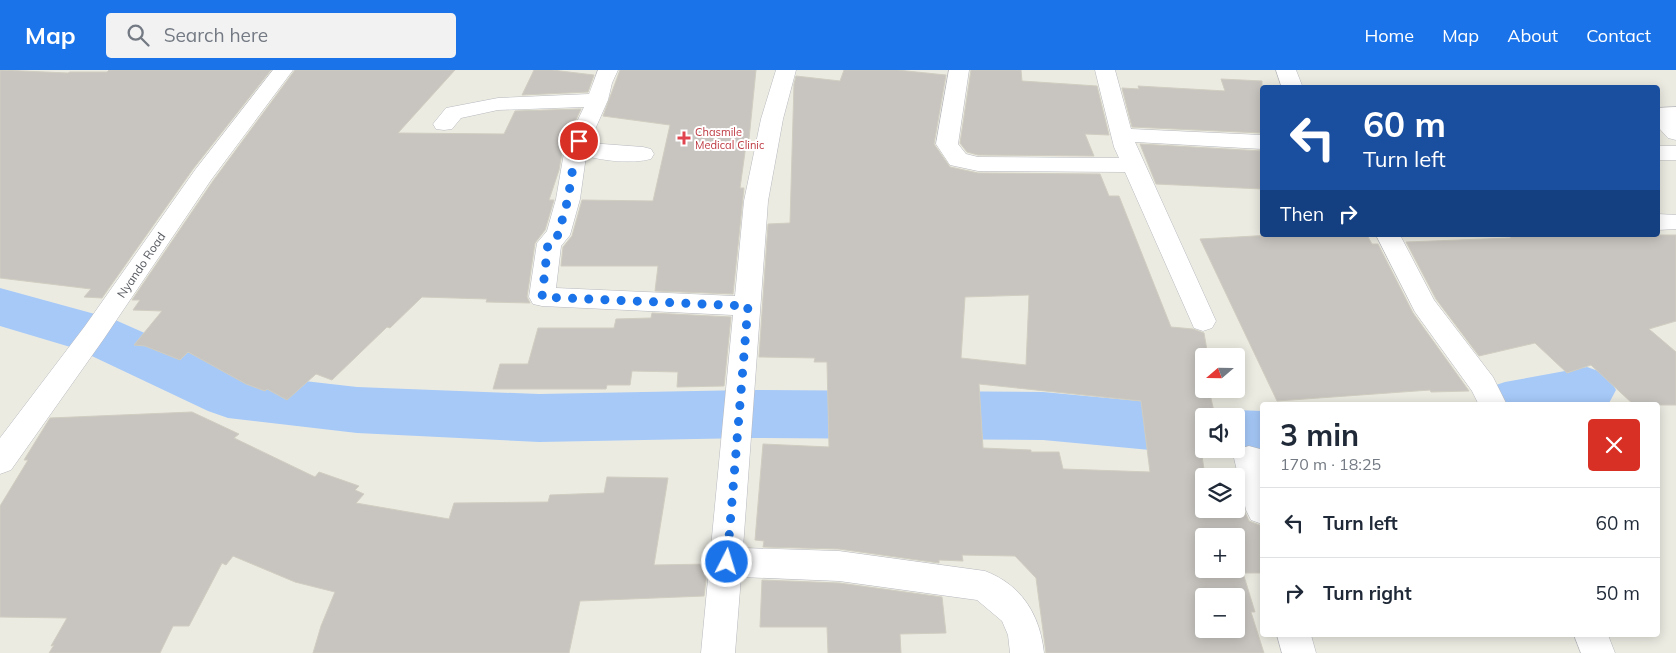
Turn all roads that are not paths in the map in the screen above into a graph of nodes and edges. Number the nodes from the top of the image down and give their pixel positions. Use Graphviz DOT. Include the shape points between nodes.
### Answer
graph roads {
  1 [pos="283,70"];
  2 [pos="608,70"];
  3 [pos="786,70"];
  4 [pos="959,70"];
  5 [pos="1105,70"];
  6 [pos="1286,70"];
  7 [pos="1292,85"];
  8 [pos="598,100"];
  9 [pos="1676,113"];
  10 [pos="444,124"];
  11 [pos="1676,133"];
  12 [pos="1122,135"];
  13 [pos="1260,142"];
  14 [pos="576,147"];
  15 [pos="1660,153"];
  16 [pos="1676,153"];
  17 [pos="644,154"];
  18 [pos="1133,166"];
  19 [pos="1389,237"];
  20 [pos="747,315"];
  21 [pos="1203,320"];
  22 [pos="1488,395"];
  23 [pos="5,449"];
  24 [pos="1250,458"];
  25 [pos="1260,501"];
  26 [pos="727,562"];
  27 [pos="1295,637"];
  28 [pos="1591,637"];
  29 [pos="718,653"];
  30 [pos="1027,653"];
  31 [pos="1299,653"];
  32 [pos="1598,653"];
  1 -- 23 [label="street, Nyando Road" via="202,175 94,333"];
  2 -- 8 [label="street"];
  3 -- 20 [label="street" via="772,119 756,201"];
  4 -- 18 [label="street" via="947,144 958,160 978,164"];
  5 -- 12 [label="street"];
  6 -- 7 [label="street"];
  8 -- 10 [label="street" via="498,104 454,114"];
  8 -- 14 [label="street"];
  9 -- 11 [label="street" via="1660,114 1660,117"];
  12 -- 13 [label="street"];
  12 -- 18 [label="street"];
  14 -- 17 [label="street" via="597,152"];
  14 -- 20 [label="street" via="568,199 558,235 548,243 542,297"];
  15 -- 16 [label="street"];
  18 -- 21 [label="street"];
  19 -- 22 [label="street" via="1424,305"];
  20 -- 26 [label="street"];
  24 -- 25 [label="street"];
  26 -- 29 [label="street"];
  26 -- 30 [label="street" via="839,566 984,586 1014,610 1025,635"];
  27 -- 31 [label="street"];
  28 -- 32 [label="street"];
}
